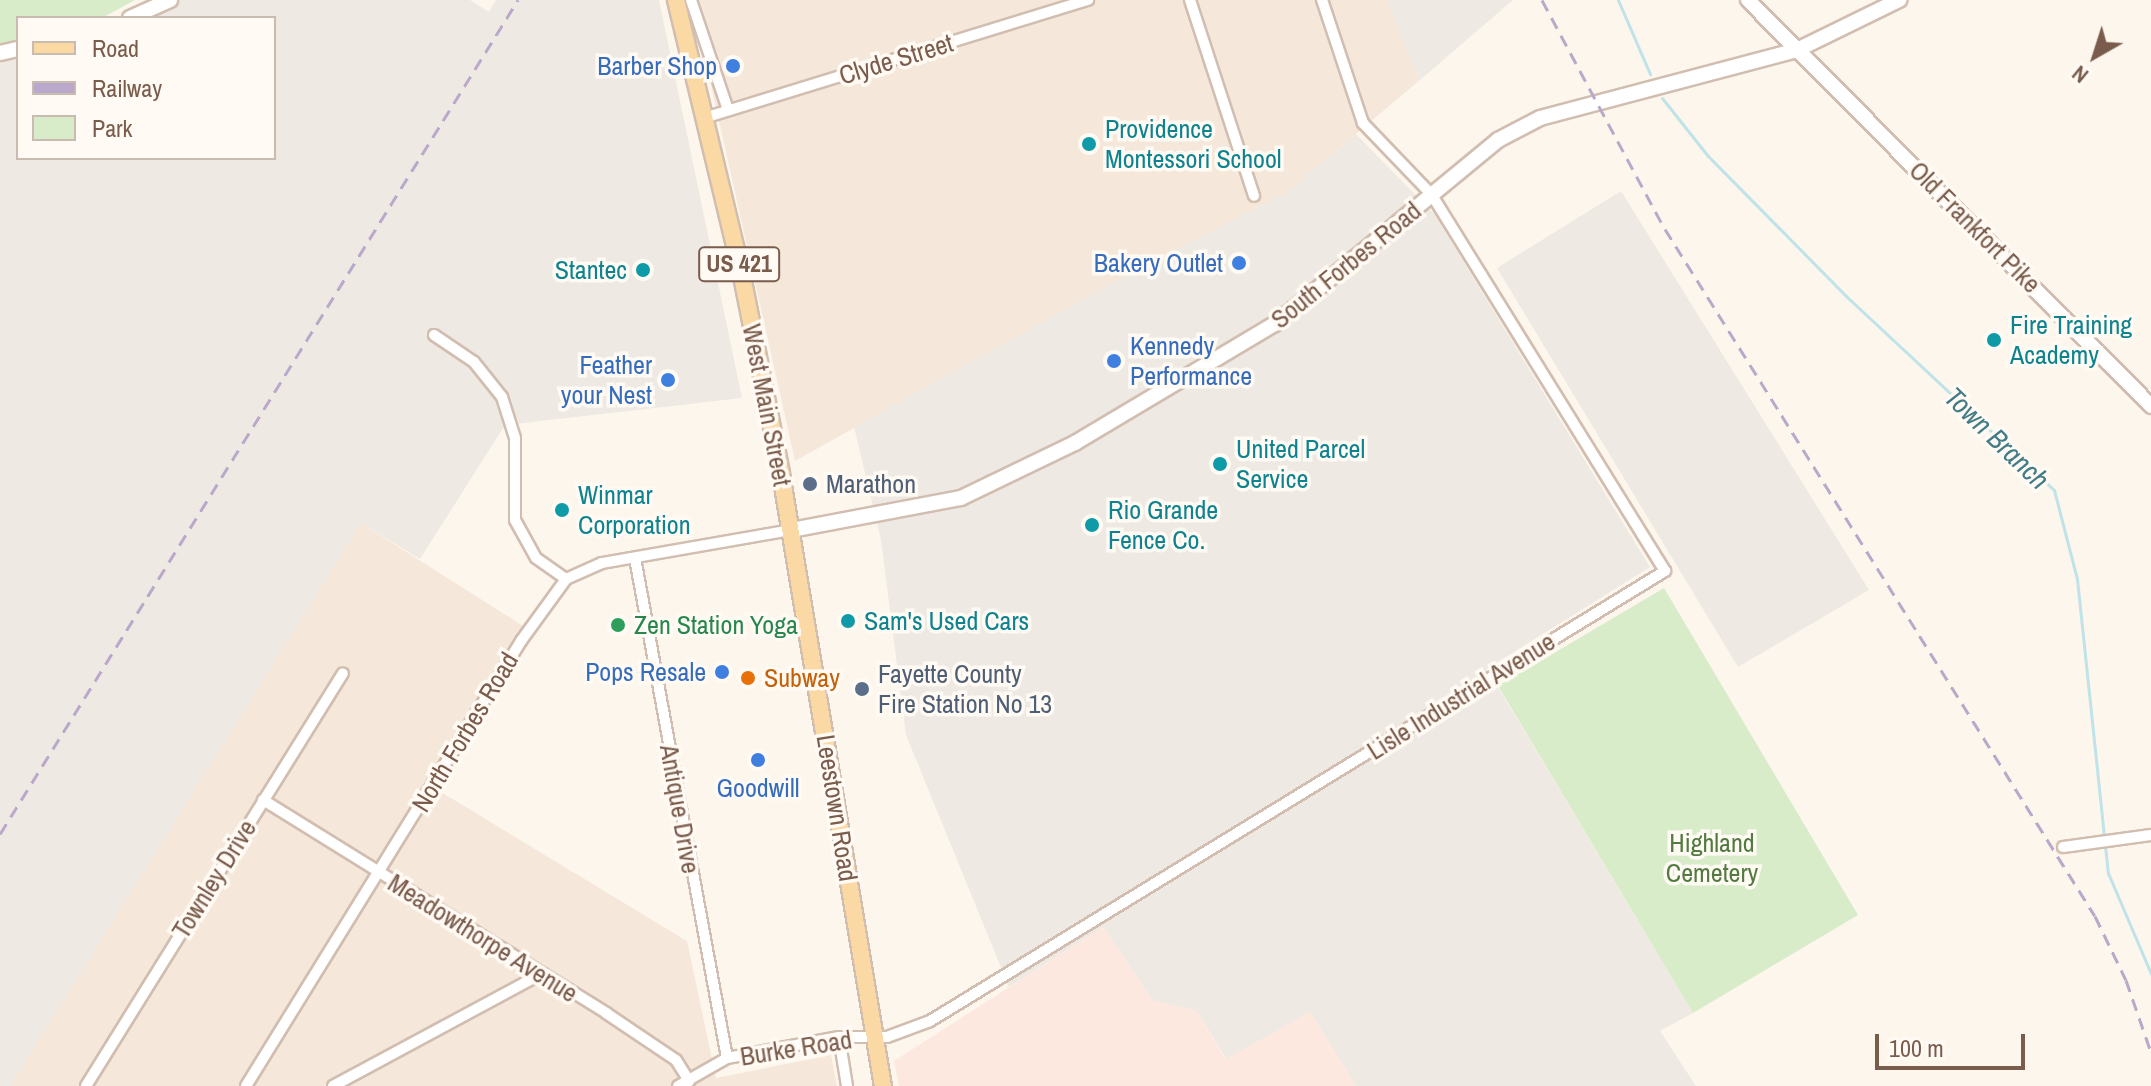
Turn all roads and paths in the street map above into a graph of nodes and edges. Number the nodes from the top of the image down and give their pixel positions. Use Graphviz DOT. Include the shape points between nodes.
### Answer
graph roads {
  1 [pos="170,0"];
  2 [pos="676,0"];
  3 [pos="691,0"];
  4 [pos="1088,0"];
  5 [pos="1190,0"];
  6 [pos="1322,0"];
  7 [pos="1748,0"];
  8 [pos="1899,0"];
  9 [pos="134,16"];
  10 [pos="1797,50"];
  11 [pos="728,110"];
  12 [pos="704,118"];
  13 [pos="1432,195"];
  14 [pos="1254,196"];
  15 [pos="434,335"];
  16 [pos="2151,406"];
  17 [pos="791,530"];
  18 [pos="635,558"];
  19 [pos="566,579"];
  20 [pos="343,673"];
  21 [pos="263,800"];
  22 [pos="2151,835"];
  23 [pos="2063,847"];
  24 [pos="379,873"];
  25 [pos="539,975"];
  26 [pos="839,1037"];
  27 [pos="874,1038"];
  28 [pos="727,1058"];
  29 [pos="688,1083"];
  30 [pos="86,1086"];
  31 [pos="246,1086"];
  32 [pos="333,1086"];
  33 [pos="678,1086"];
  34 [pos="847,1086"];
  35 [pos="883,1086"];
  1 -- 9 [label="main road"];
  2 -- 12 [label="main road, West Main Street / US 421"];
  3 -- 11 [label="street"];
  4 -- 11 [label="street, Clyde Street"];
  5 -- 14 [label="street"];
  6 -- 13 [label="street" via="1363,123"];
  7 -- 10 [label="main road, Old Frankfort Pike"];
  8 -- 10 [label="main road, South Forbes Road"];
  10 -- 13 [label="main road, South Forbes Road" via="1540,118 1498,140"];
  10 -- 16 [label="main road, Old Frankfort Pike"];
  11 -- 12 [label="street, Clyde Street"];
  12 -- 17 [label="main road, West Main Street / US 421" via="740,266"];
  13 -- 17 [label="main road, South Forbes Road" via="1275,324 1015,476 961,498"];
  13 -- 27 [label="street, Lisle Industrial Avenue" via="1665,571 991,988 904,1032"];
  15 -- 19 [label="street" via="474,362 502,397 515,438 515,520 536,558"];
  17 -- 18 [label="street"];
  17 -- 27 [label="main road, Leestown Road / US 421"];
  18 -- 19 [label="street" via="585,567"];
  18 -- 28 [label="street, Antique Drive"];
  19 -- 24 [label="street, North Forbes Road" via="521,641"];
  20 -- 21 [label="street, Townley Drive"];
  21 -- 24 [label="street, Meadowthorpe Avenue"];
  21 -- 30 [label="street, Townley Drive"];
  22 -- 23 [label="street"];
  24 -- 25 [label="street, Meadowthorpe Avenue"];
  24 -- 31 [label="street, North Forbes Road"];
  25 -- 29 [label="street, Meadowthorpe Avenue" via="676,1060"];
  25 -- 32 [label="street"];
  26 -- 27 [label="street, Burke Road"];
  26 -- 28 [label="street, Burke Road"];
  26 -- 34 [label="street"];
  27 -- 35 [label="main road, Leestown Road / US 421"];
  28 -- 29 [label="street, Burke Road" via="706,1066"];
  29 -- 33 [label="street, Burke Road"];
}
